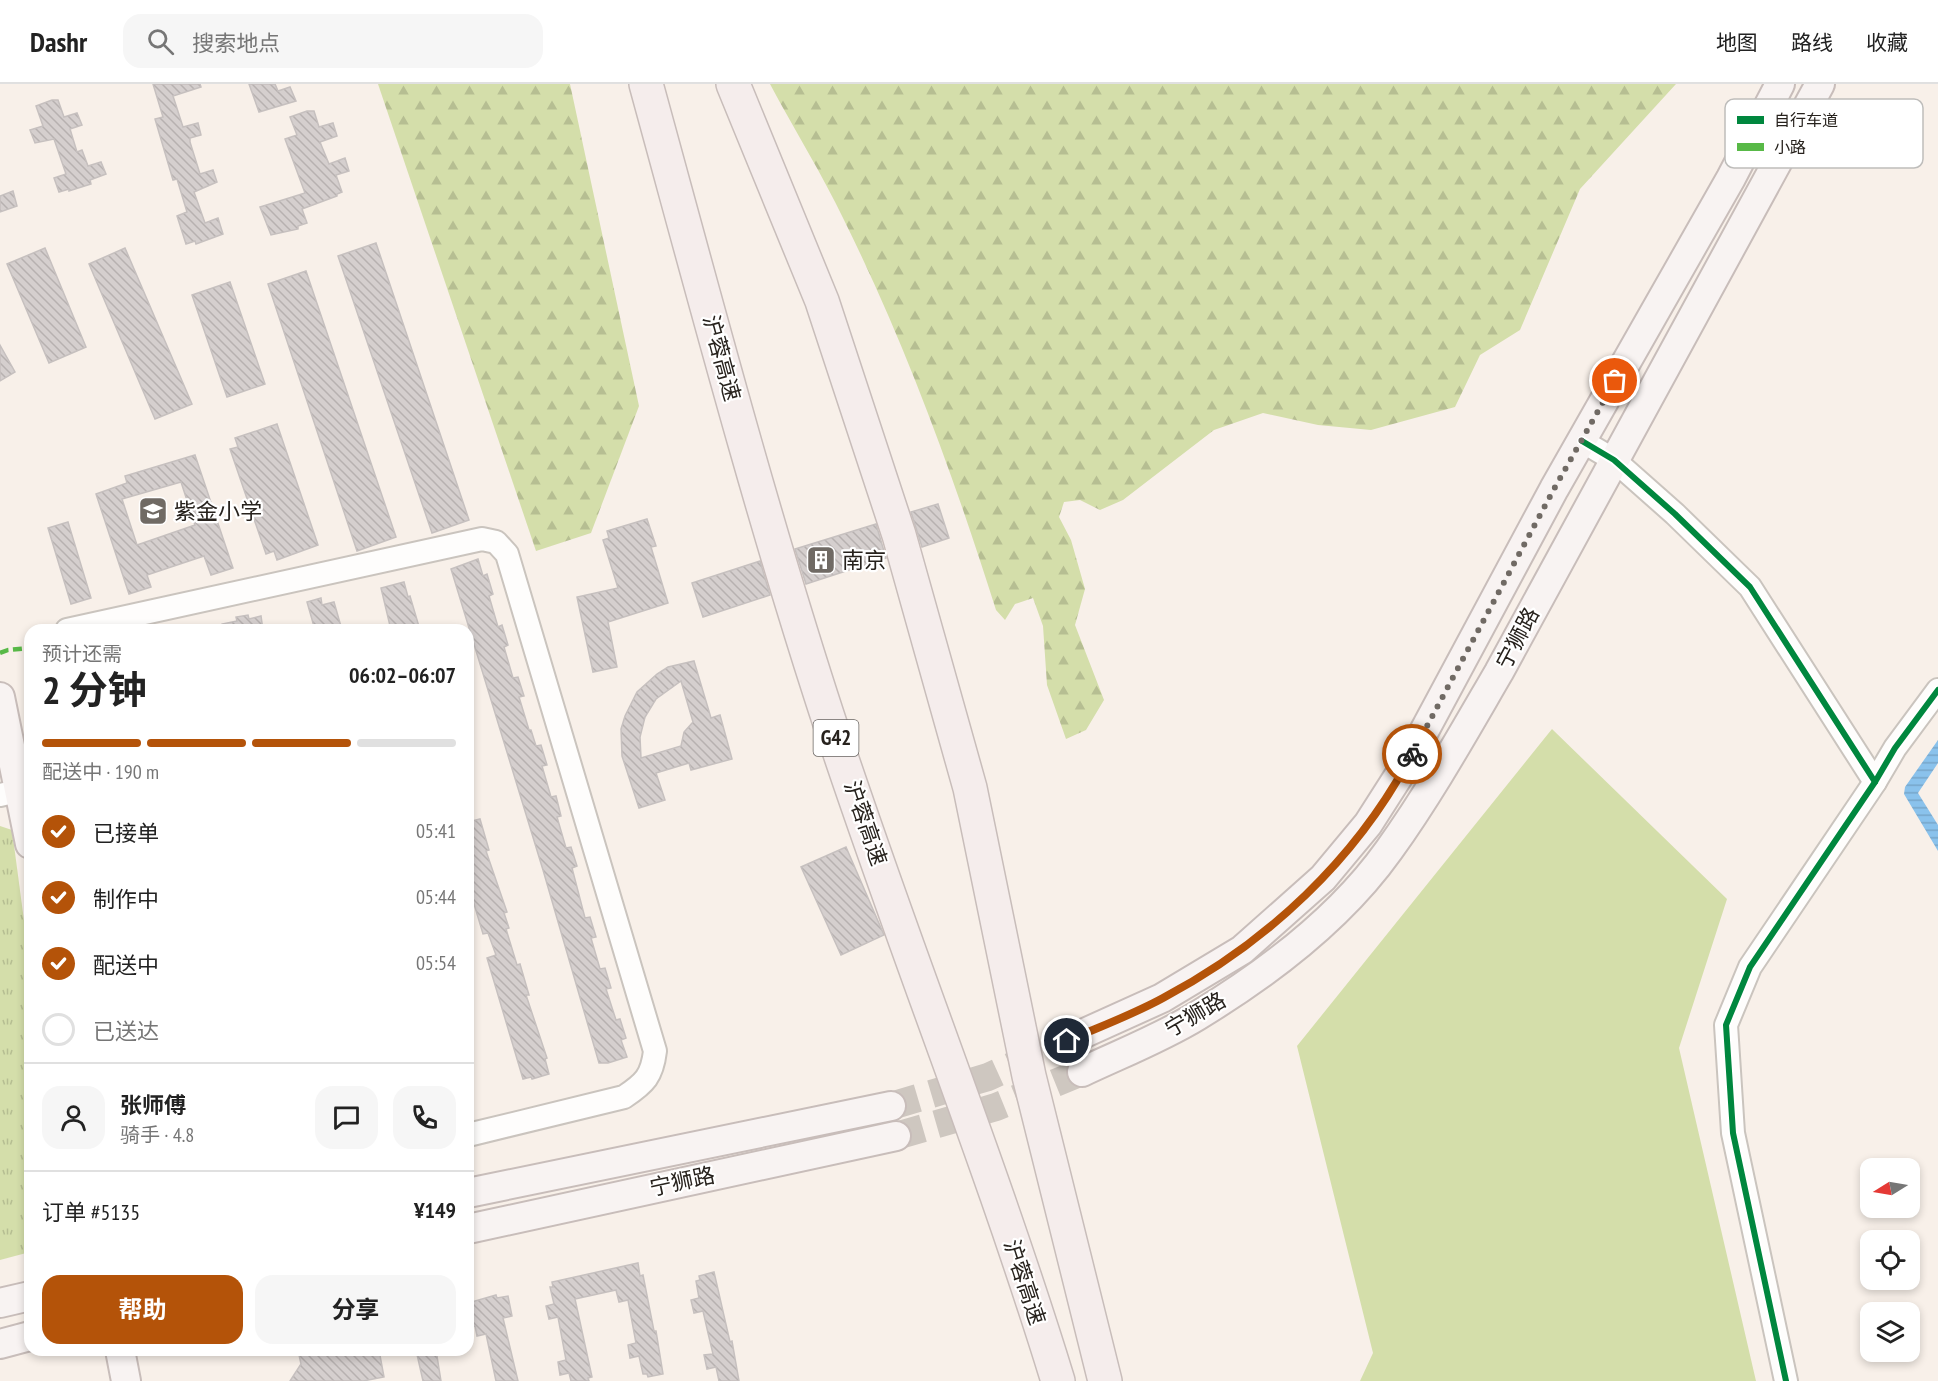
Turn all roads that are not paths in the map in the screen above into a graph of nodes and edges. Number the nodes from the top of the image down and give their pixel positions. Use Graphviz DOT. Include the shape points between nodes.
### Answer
graph roads {
  1 [pos="646,84"];
  2 [pos="733,84"];
  3 [pos="1780,84"];
  4 [pos="1820,84"];
  5 [pos="1772,99"];
  6 [pos="1812,99"];
  7 [pos="1736,168"];
  8 [pos="1774,168"];
  9 [pos="1582,441"];
  10 [pos="1614,460"];
  11 [pos="94,624"];
  12 [pos="1938,690"];
  13 [pos="0,697"];
  14 [pos="1875,782"];
  15 [pos="10,793"];
  16 [pos="24,829"];
  17 [pos="1067,1041"];
  18 [pos="1083,1072"];
  19 [pos="891,1106"];
  20 [pos="474,1134"];
  21 [pos="896,1136"];
  22 [pos="474,1192"];
  23 [pos="474,1228"];
  24 [pos="24,1297"];
  25 [pos="0,1303"];
  26 [pos="24,1338"];
  27 [pos="0,1344"];
  28 [pos="121,1356"];
  29 [pos="126,1381"];
  30 [pos="1058,1381"];
  31 [pos="1105,1381"];
  32 [pos="1786,1381"];
  1 -- 30 [label="highway, 沪蓉高速 / G42" via="749,459 822,698"];
  2 -- 31 [label="highway" via="822,301 899,535 970,788 1029,1076"];
  3 -- 5 [label="main road, 宁狮路"];
  4 -- 6 [label="main road, 宁狮路"];
  7 -- 9 [label="main road, 宁狮路"];
  8 -- 10 [label="main road, 宁狮路"];
  9 -- 10 [label="street"];
  9 -- 17 [label="main road, 宁狮路" via="1407,763 1368,824 1323,878 1242,950 1162,998"];
  10 -- 14 [label="street" via="1750,587"];
  10 -- 18 [label="main road, 宁狮路" via="1499,672 1388,852 1339,908 1264,971 1195,1017"];
  11 -- 20 [label="street" via="482,539 496,542 507,554 655,1050 652,1070 640,1086 624,1097"];
  12 -- 14 [label="street"];
  13 -- 15 [label="main road"];
  14 -- 32 [label="street" via="1750,967 1726,1025 1733,1133"];
  15 -- 16 [label="main road"];
  19 -- 22 [label="main road, 宁狮路"];
  21 -- 23 [label="main road, 宁狮路"];
  24 -- 25 [label="main road"];
  26 -- 27 [label="main road"];
  28 -- 29 [label="main road"];
}
